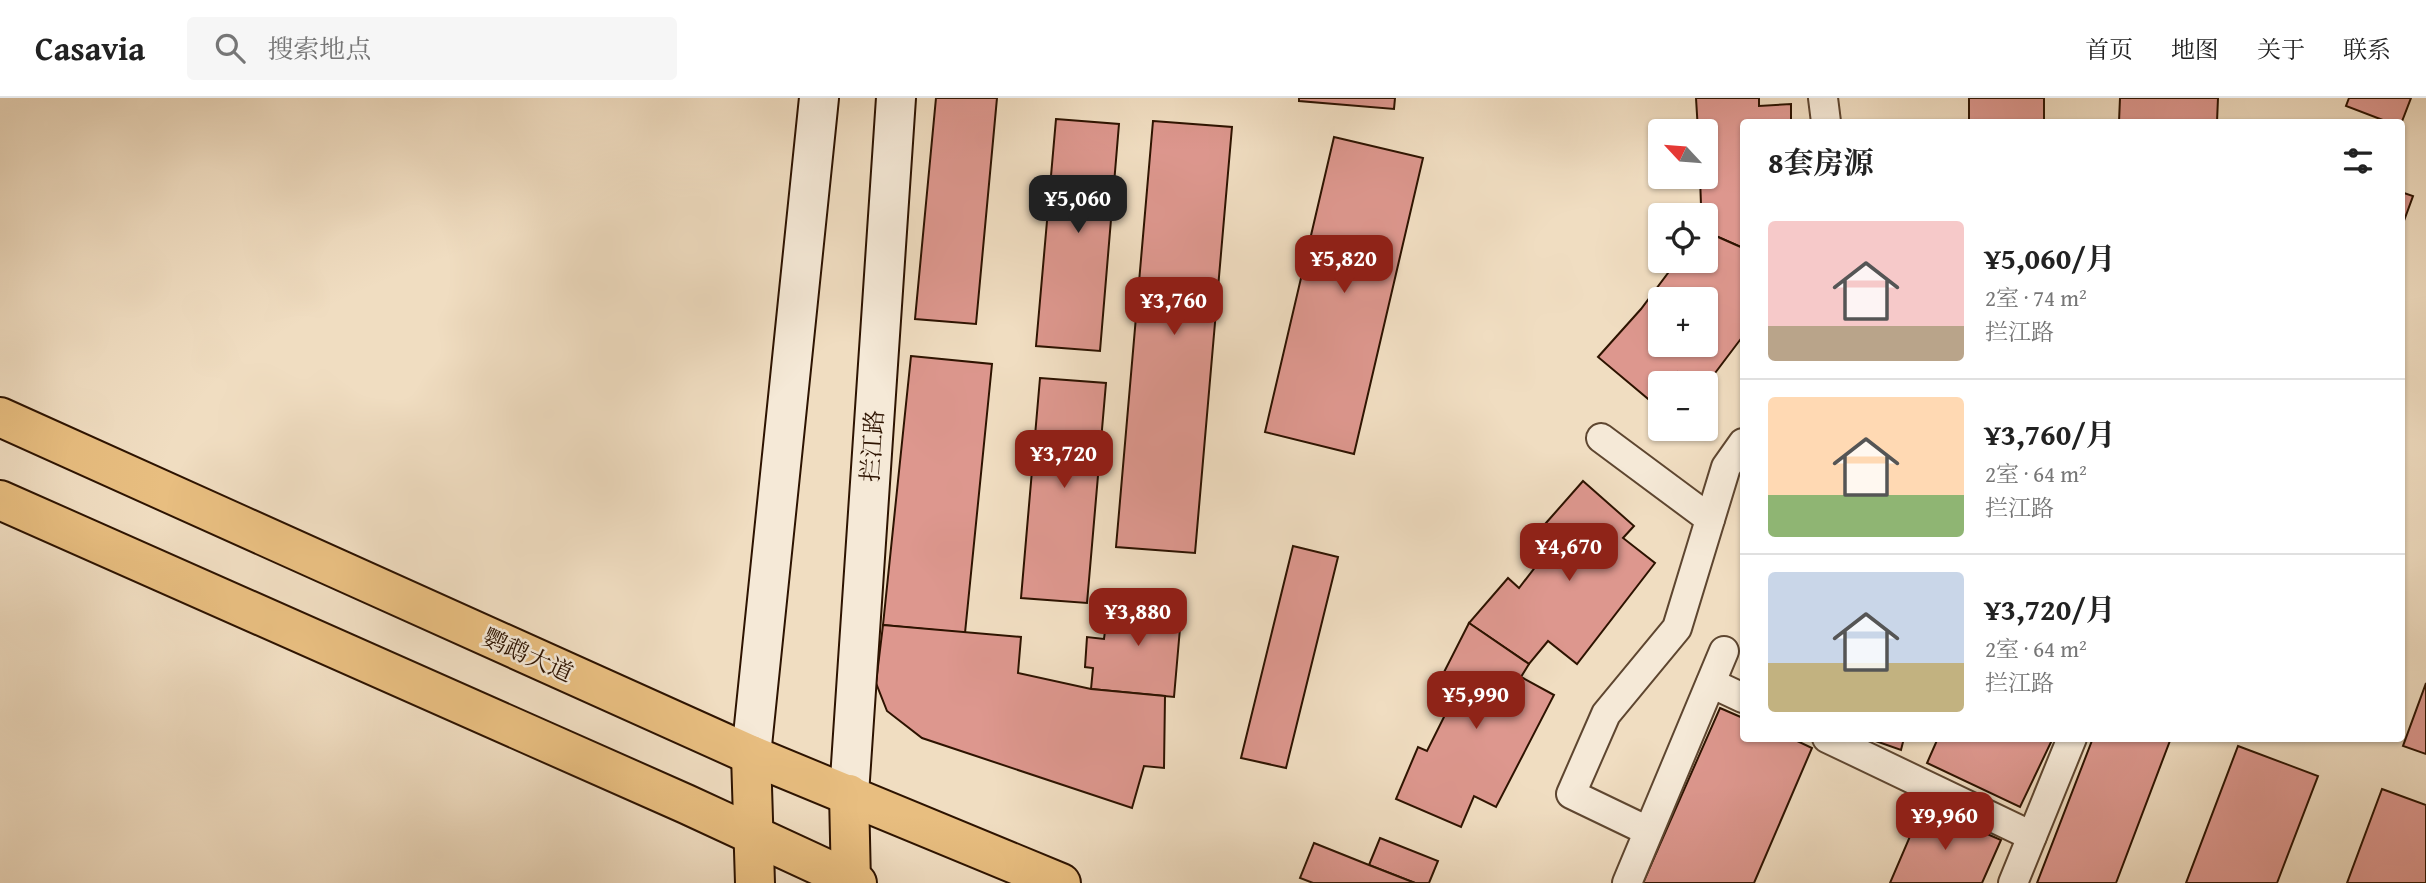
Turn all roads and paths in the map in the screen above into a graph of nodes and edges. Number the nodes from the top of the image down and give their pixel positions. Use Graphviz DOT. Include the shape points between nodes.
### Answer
graph roads {
  1 [pos="819,98"];
  2 [pos="896,98"];
  3 [pos="1823,98"];
  4 [pos="1826,119"];
  5 [pos="0,417"];
  6 [pos="1601,438"];
  7 [pos="1740,447"];
  8 [pos="0,500"];
  9 [pos="1710,519"];
  10 [pos="1724,651"];
  11 [pos="1711,683"];
  12 [pos="1740,697"];
  13 [pos="1835,742"];
  14 [pos="2070,742"];
  15 [pos="751,755"];
  16 [pos="849,794"];
  17 [pos="1648,831"];
  18 [pos="755,835"];
  19 [pos="2032,836"];
  20 [pos="853,882"];
  21 [pos="755,883"];
  22 [pos="1061,883"];
  23 [pos="1627,883"];
  24 [pos="2013,883"];
  1 -- 15 [label="main road"];
  2 -- 16 [label="main road, 拦江路"];
  3 -- 4 [label="street"];
  5 -- 15 [label="main road, 鹦鹉大道"];
  6 -- 9 [label="street"];
  7 -- 9 [label="street" via="1726,467"];
  8 -- 18 [label="main road"];
  9 -- 17 [label="street" via="1677,628 1606,714 1571,794"];
  10 -- 11 [label="street"];
  11 -- 12 [label="street"];
  11 -- 17 [label="street"];
  13 -- 19 [label="street"];
  14 -- 19 [label="street"];
  15 -- 16 [label="main road, 鹦鹉大道"];
  15 -- 18 [label="main road"];
  16 -- 20 [label="main road"];
  16 -- 22 [label="main road, 鹦鹉大道"];
  17 -- 23 [label="street"];
  18 -- 20 [label="main road"];
  18 -- 21 [label="main road"];
  19 -- 24 [label="street"];
}
